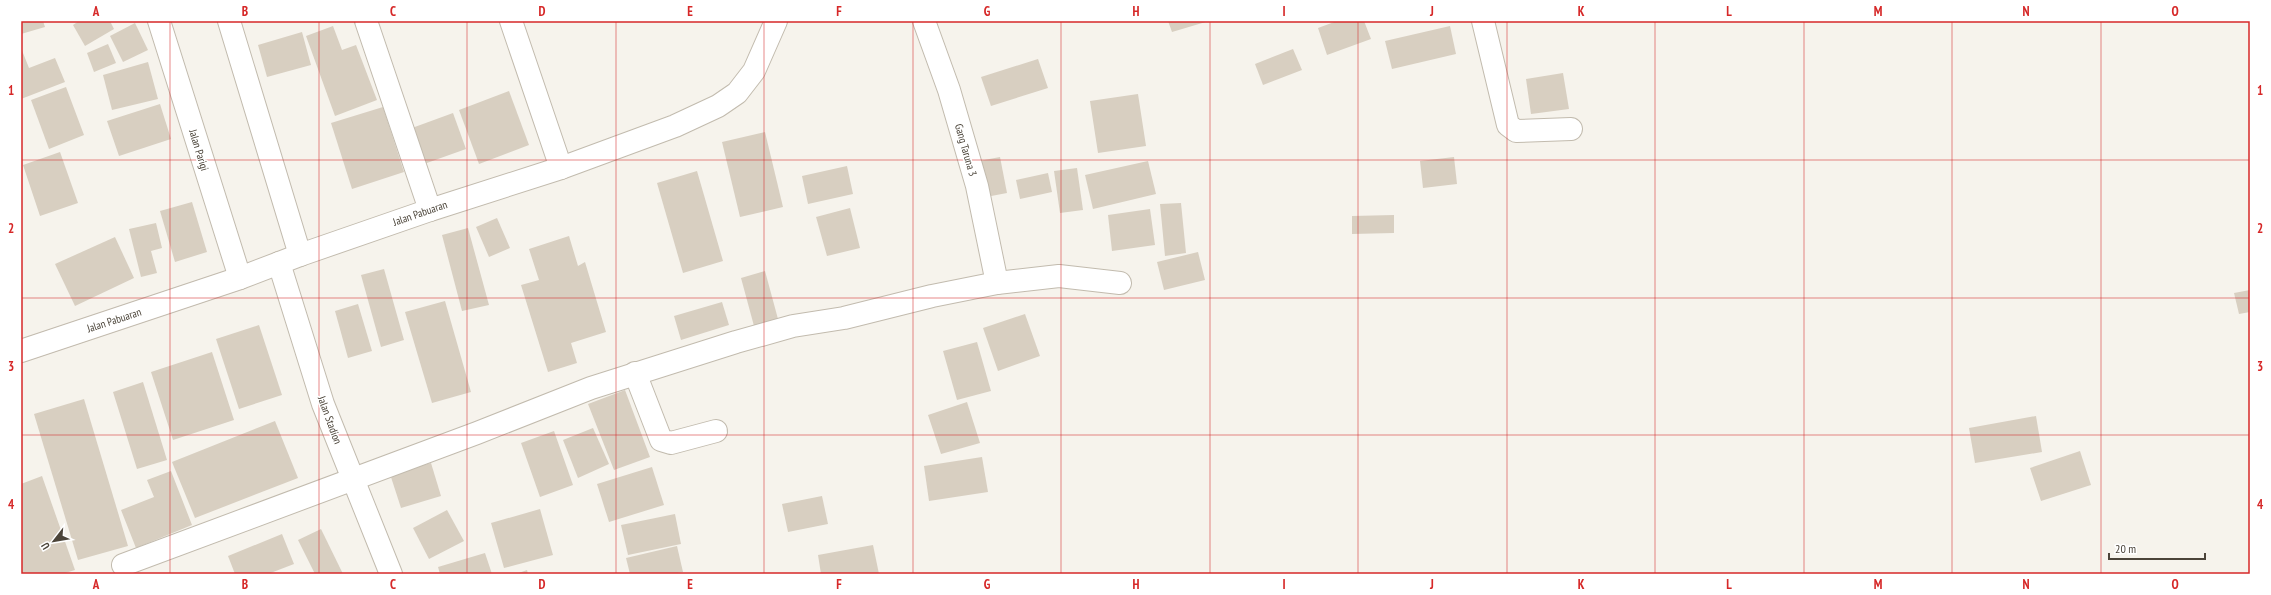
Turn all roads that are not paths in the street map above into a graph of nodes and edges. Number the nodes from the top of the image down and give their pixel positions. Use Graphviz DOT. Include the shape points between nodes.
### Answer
graph roads {
  1 [pos="159,21"];
  2 [pos="229,21"];
  3 [pos="366,21"];
  4 [pos="511,21"];
  5 [pos="776,21"];
  6 [pos="924,21"];
  7 [pos="1483,21"];
  8 [pos="1571,129"];
  9 [pos="561,168"];
  10 [pos="430,210"];
  11 [pos="300,255"];
  12 [pos="279,263"];
  13 [pos="240,278"];
  14 [pos="997,283"];
  15 [pos="1120,283"];
  16 [pos="21,351"];
  17 [pos="635,373"];
  18 [pos="716,431"];
  19 [pos="352,480"];
  20 [pos="123,565"];
  21 [pos="390,574"];
  1 -- 13 [label="street, Jalan Parigi"];
  2 -- 11 [label="street"];
  3 -- 10 [label="street"];
  4 -- 9 [label="street"];
  5 -- 9 [label="street, Jalan Pabuaran" via="754,71 737,93 718,106 675,126"];
  6 -- 14 [label="street, Gang Taruna 3" via="977,186"];
  7 -- 8 [label="street" via="1508,126 1516,132"];
  9 -- 10 [label="street, Jalan Pabuaran"];
  10 -- 11 [label="street, Jalan Pabuaran"];
  11 -- 12 [label="street, Jalan Pabuaran"];
  12 -- 13 [label="street, Jalan Pabuaran"];
  12 -- 19 [label="street, Jalan Stadion" via="323,404"];
  13 -- 16 [label="street, Jalan Pabuaran"];
  14 -- 15 [label="street" via="1059,276"];
  14 -- 17 [label="street" via="844,318 793,326"];
  17 -- 18 [label="street" via="661,440 671,443"];
  17 -- 19 [label="street"];
  19 -- 20 [label="street"];
  19 -- 21 [label="street, Jalan Stadion"];
}
